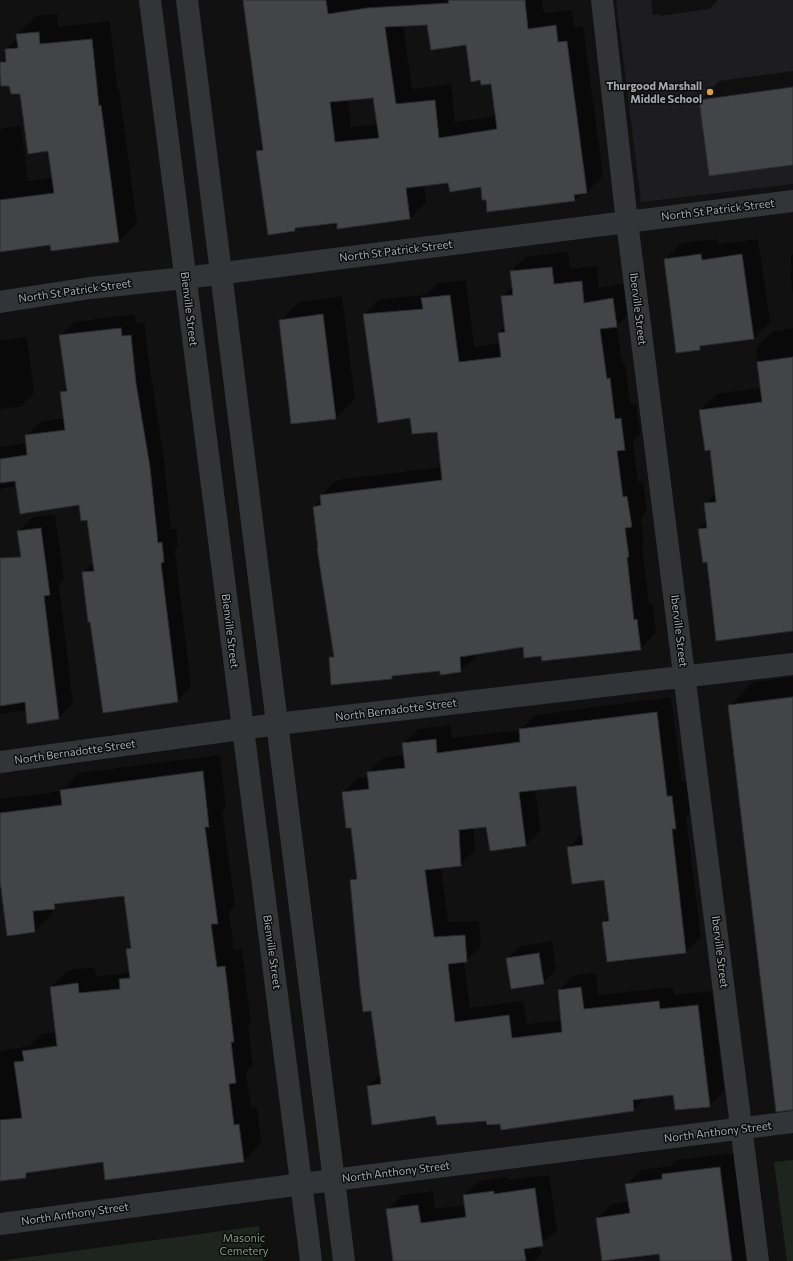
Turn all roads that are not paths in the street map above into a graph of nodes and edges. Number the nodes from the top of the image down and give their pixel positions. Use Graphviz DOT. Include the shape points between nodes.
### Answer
graph roads {
  1 [pos="150,0"];
  2 [pos="187,0"];
  3 [pos="602,0"];
  4 [pos="793,201"];
  5 [pos="627,222"];
  6 [pos="221,273"];
  7 [pos="185,278"];
  8 [pos="0,302"];
  9 [pos="793,664"];
  10 [pos="685,677"];
  11 [pos="277,724"];
  12 [pos="242,728"];
  13 [pos="0,762"];
  14 [pos="793,1122"];
  15 [pos="742,1128"];
  16 [pos="334,1180"];
  17 [pos="302,1184"];
  18 [pos="0,1224"];
  19 [pos="311,1261"];
  20 [pos="344,1261"];
  21 [pos="758,1261"];
  1 -- 7 [label="street, Bienville Street"];
  2 -- 6 [label="street"];
  3 -- 5 [label="street, Iberville Street"];
  4 -- 5 [label="street, North St Patrick Street"];
  5 -- 6 [label="street, North St Patrick Street"];
  5 -- 10 [label="street, Iberville Street"];
  6 -- 7 [label="street, North St Patrick Street"];
  6 -- 11 [label="street"];
  7 -- 8 [label="street, North St Patrick Street" via="90,288"];
  7 -- 12 [label="street, Bienville Street"];
  9 -- 10 [label="street, North Bernadotte Street"];
  10 -- 11 [label="street, North Bernadotte Street"];
  10 -- 15 [label="street, Iberville Street"];
  11 -- 12 [label="street, North Bernadotte Street"];
  11 -- 16 [label="street"];
  12 -- 13 [label="street, North Bernadotte Street"];
  12 -- 17 [label="street, Bienville Street"];
  14 -- 15 [label="street, North Anthony Street"];
  15 -- 16 [label="street, North Anthony Street"];
  15 -- 21 [label="street, Iberville Street"];
  16 -- 17 [label="street, North Anthony Street"];
  16 -- 20 [label="street"];
  17 -- 18 [label="street, North Anthony Street"];
  17 -- 19 [label="street, Bienville Street"];
}
